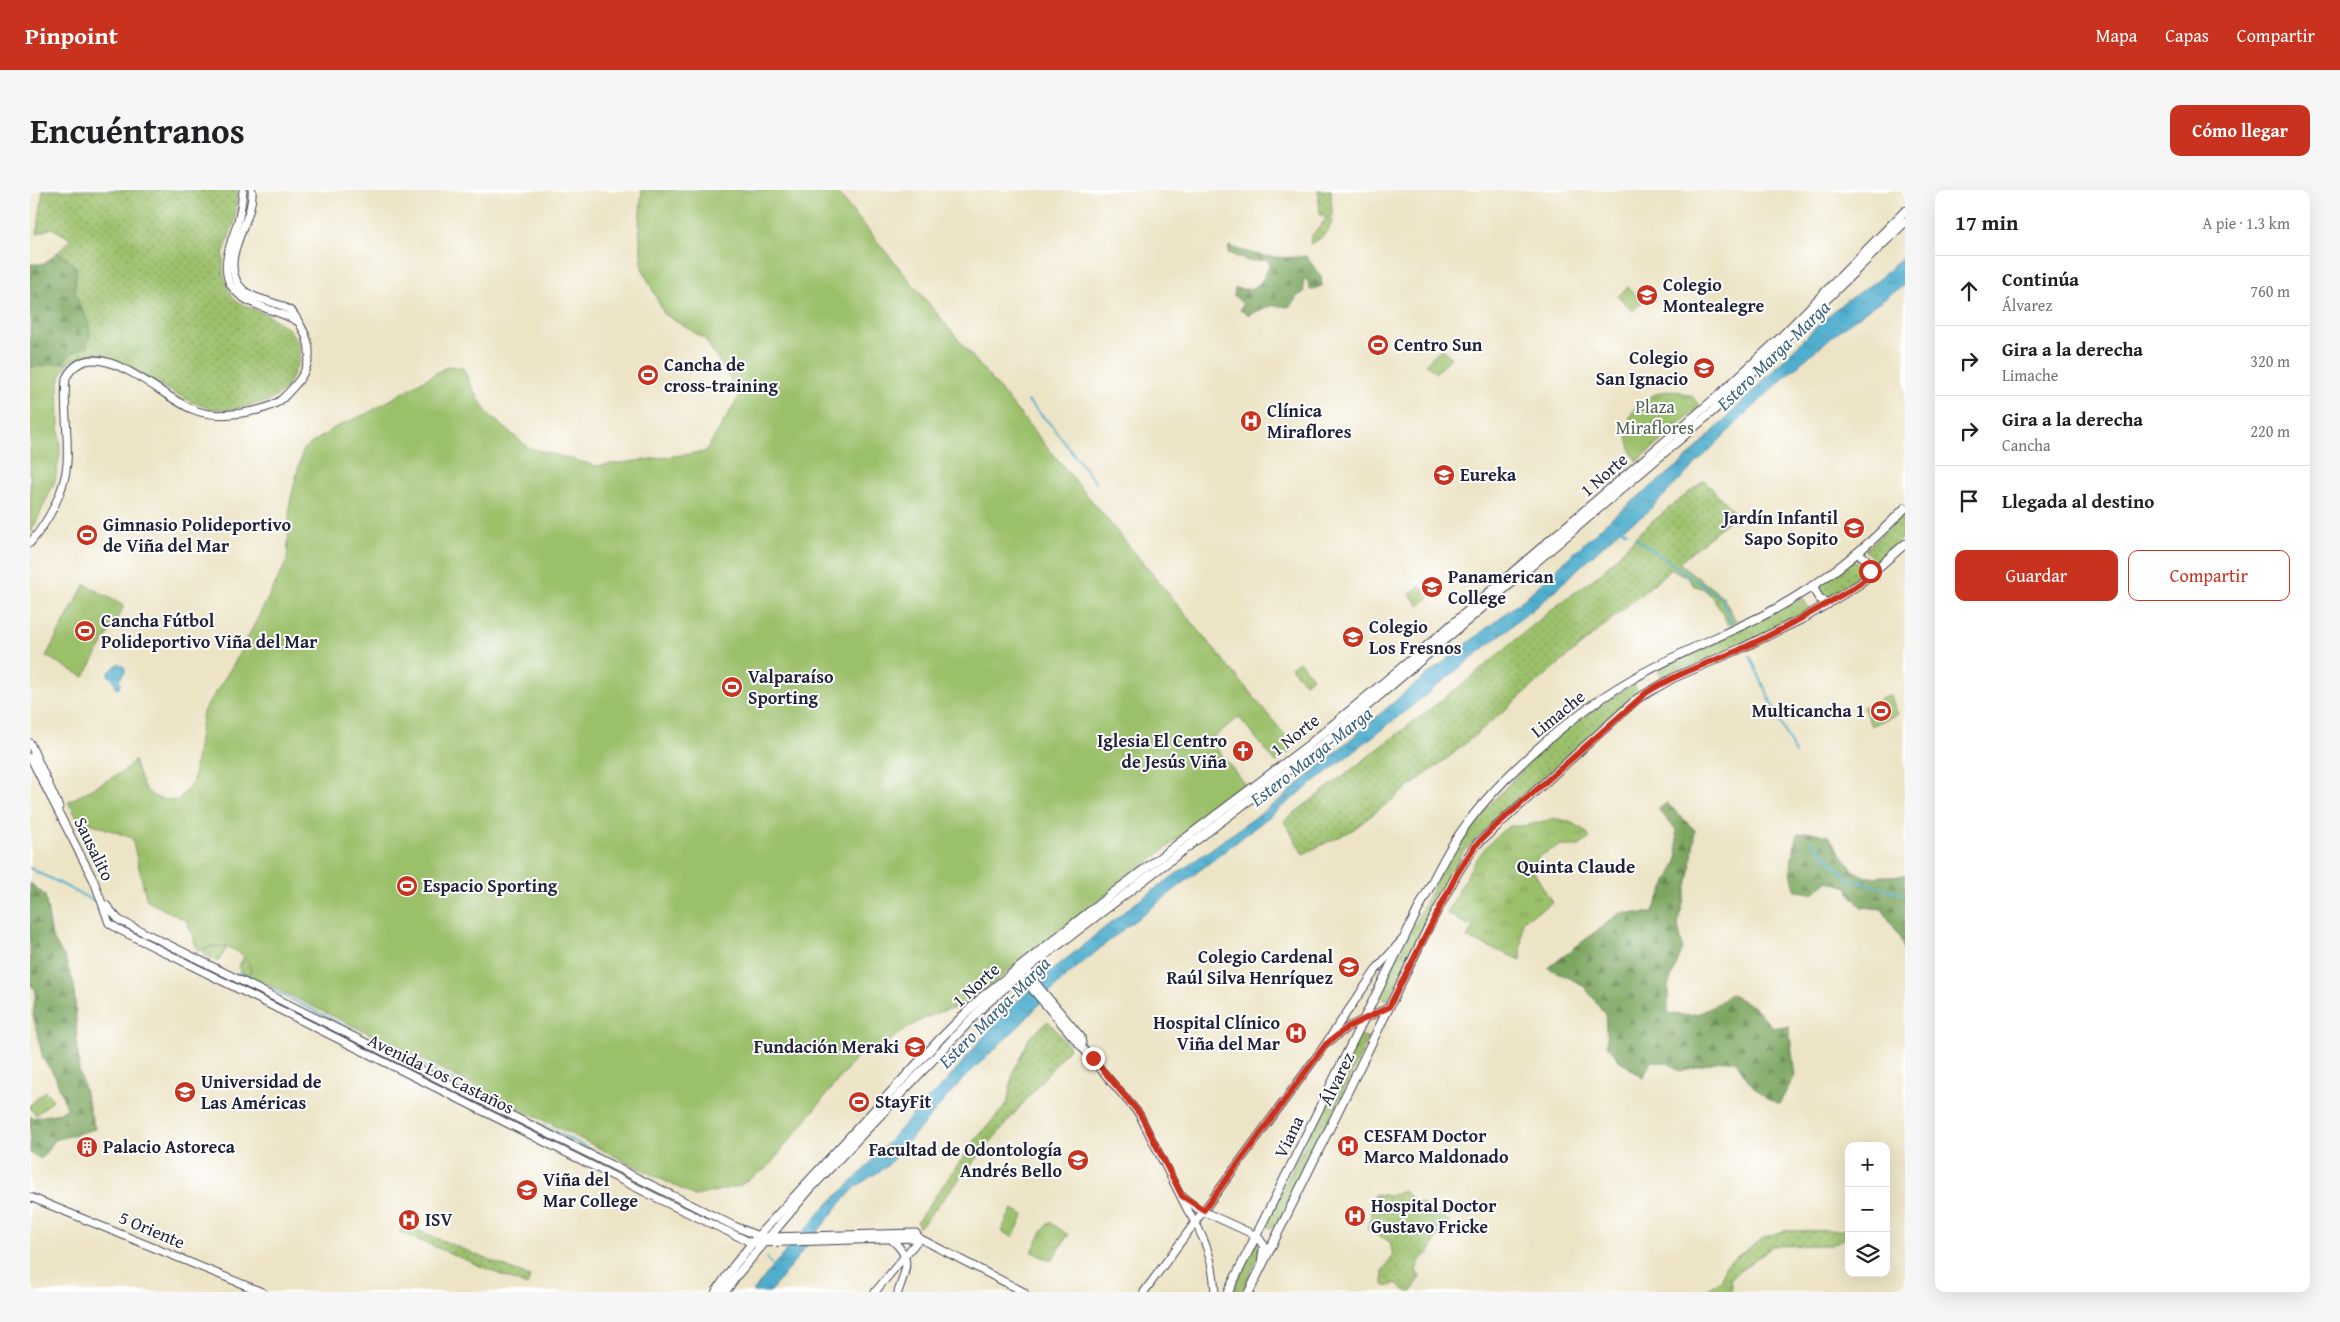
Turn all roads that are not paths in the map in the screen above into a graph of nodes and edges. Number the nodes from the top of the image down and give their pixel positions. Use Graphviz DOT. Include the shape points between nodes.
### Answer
graph roads {
  1 [pos="243,190"];
  2 [pos="252,190"];
  3 [pos="1905,211"];
  4 [pos="1905,222"];
  5 [pos="298,321"];
  6 [pos="1706,405"];
  7 [pos="1689,430"];
  8 [pos="1677,437"];
  9 [pos="1638,470"];
  10 [pos="1905,508"];
  11 [pos="30,543"];
  12 [pos="1905,544"];
  13 [pos="1857,553"];
  14 [pos="1869,575"];
  15 [pos="1812,586"];
  16 [pos="1828,604"];
  17 [pos="30,744"];
  18 [pos="30,757"];
  19 [pos="60,812"];
  20 [pos="101,898"];
  21 [pos="119,920"];
  22 [pos="109,923"];
  23 [pos="1402,941"];
  24 [pos="1040,950"];
  25 [pos="1028,968"];
  26 [pos="1020,975"];
  27 [pos="1028,979"];
  28 [pos="1389,1007"];
  29 [pos="1342,1017"];
  30 [pos="1363,1021"];
  31 [pos="1348,1027"];
  32 [pos="1326,1044"];
  33 [pos="1281,1187"];
  34 [pos="1182,1196"];
  35 [pos="1295,1196"];
  36 [pos="30,1197"];
  37 [pos="1204,1210"];
  38 [pos="1196,1220"];
  39 [pos="758,1236"];
  40 [pos="917,1236"];
  41 [pos="1257,1236"];
  42 [pos="772,1240"];
  43 [pos="892,1240"];
  44 [pos="752,1243"];
  45 [pos="763,1244"];
  46 [pos="904,1252"];
  47 [pos="1258,1274"];
  48 [pos="1012,1289"];
  49 [pos="262,1292"];
  50 [pos="716,1292"];
  51 [pos="725,1292"];
  52 [pos="875,1292"];
  53 [pos="898,1292"];
  54 [pos="1024,1292"];
  55 [pos="1144,1292"];
  56 [pos="1215,1292"];
  57 [pos="1228,1292"];
  58 [pos="1249,1292"];
  1 -- 5 [label="main road" via="240,213 227,252 229,281 234,290 249,301"];
  2 -- 5 [label="main road" via="252,200 235,253 233,269 236,280 249,294 286,308"];
  3 -- 6 [label="main road, 1 Norte" via="1776,342"];
  4 -- 7 [label="main road, 1 Norte" via="1726,398"];
  5 -- 11 [label="main road" via="308,351 302,376 280,401 252,411 217,415 201,412 106,360 89,359 75,365 66,378 64,390 67,453 63,481 46,520"];
  6 -- 7 [label="main road"];
  6 -- 8 [label="main road, 1 Norte"];
  7 -- 8 [label="main road, 1 Norte"];
  8 -- 9 [label="main road, 1 Norte"];
  9 -- 24 [label="main road, 1 Norte" via="1306,747"];
  9 -- 25 [label="main road, 1 Norte" via="1311,754"];
  10 -- 13 [label="main road, Limache"];
  12 -- 14 [label="main road, Álvarez"];
  13 -- 14 [label="main road" via="1868,562"];
  13 -- 15 [label="main road, Limache"];
  14 -- 16 [label="main road, Álvarez"];
  15 -- 16 [label="main road" via="1819,598"];
  15 -- 23 [label="main road, Limache" via="1769,612 1629,681 1574,718 1538,749 1495,792 1459,835"];
  16 -- 28 [label="main road, Álvarez" via="1652,689 1500,822 1462,864"];
  17 -- 19 [label="main road, Sausalito"];
  18 -- 19 [label="main road, Sausalito"];
  19 -- 20 [label="main road, Sausalito"];
  20 -- 21 [label="main road, Sausalito"];
  20 -- 22 [label="main road, Sausalito"];
  21 -- 39 [label="main road, Avenida Los Castaños"];
  22 -- 44 [label="main road, Avenida Los Castaños"];
  23 -- 29 [label="main road, Limache" via="1378,967"];
  23 -- 30 [label="main road, Viana"];
  24 -- 26 [label="main road"];
  24 -- 39 [label="main road, 1 Norte" via="981,998"];
  25 -- 26 [label="main road, 1 Norte"];
  25 -- 27 [label="main road"];
  26 -- 27 [label="main road"];
  26 -- 42 [label="main road, 1 Norte" via="985,1005 810,1189"];
  27 -- 34 [label="main road" via="1140,1114"];
  28 -- 30 [label="main road, Limache"];
  28 -- 35 [label="main road, Álvarez"];
  29 -- 31 [label="main road"];
  29 -- 32 [label="main road, Limache"];
  30 -- 31 [label="main road, Limache"];
  30 -- 33 [label="main road, Viana"];
  31 -- 32 [label="main road, Limache"];
  32 -- 37 [label="main road, Limache"];
  33 -- 35 [label="main road"];
  33 -- 41 [label="main road, Viana"];
  34 -- 37 [label="main road"];
  34 -- 38 [label="main road"];
  35 -- 47 [label="main road, Álvarez"];
  36 -- 49 [label="main road, 5 Oriente"];
  37 -- 38 [label="main road, Limache"];
  37 -- 41 [label="main road"];
  38 -- 55 [label="main road, Limache"];
  38 -- 56 [label="main road" via="1211,1258"];
  39 -- 42 [label="main road, Avenida Los Castaños"];
  39 -- 44 [label="main road, 1 Norte"];
  40 -- 42 [label="main road" via="780,1237"];
  40 -- 43 [label="main road" via="911,1240"];
  40 -- 46 [label="main road"];
  40 -- 48 [label="main road"];
  41 -- 47 [label="main road" via="1264,1246"];
  41 -- 57 [label="main road, Viana"];
  42 -- 43 [label="main road"];
  42 -- 45 [label="main road, 1 Norte"];
  43 -- 46 [label="main road"];
  44 -- 45 [label="main road, Avenida Los Castaños"];
  44 -- 50 [label="main road, 1 Norte"];
  45 -- 51 [label="main road, 1 Norte"];
  46 -- 52 [label="main road"];
  46 -- 53 [label="main road" via="906,1267"];
  47 -- 58 [label="main road, Álvarez"];
  48 -- 54 [label="main road"];
}
